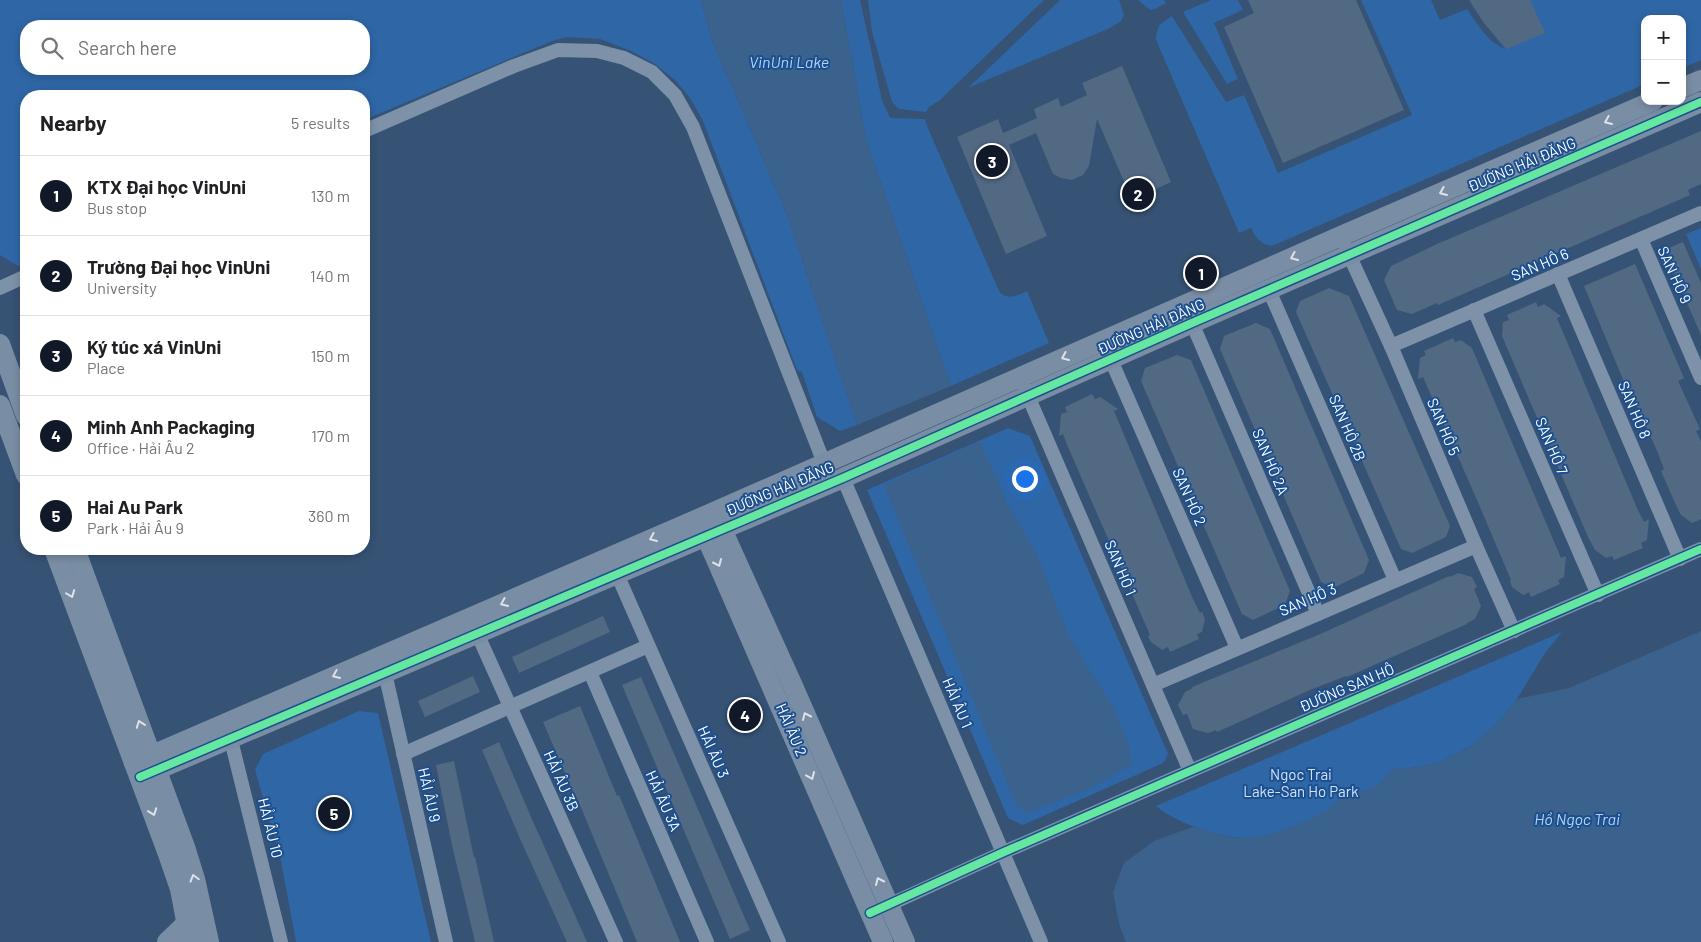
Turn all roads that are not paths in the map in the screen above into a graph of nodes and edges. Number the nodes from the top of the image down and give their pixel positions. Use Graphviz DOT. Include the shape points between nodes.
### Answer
graph roads {
  1 [pos="1701,80"];
  2 [pos="1686,86"];
  3 [pos="1701,102"];
  4 [pos="1643,105"];
  5 [pos="370,127"];
  6 [pos="1701,213"];
  7 [pos="1341,236"];
  8 [pos="1640,239"];
  9 [pos="1349,255"];
  10 [pos="1558,274"];
  11 [pos="20,279"];
  12 [pos="0,288"];
  13 [pos="1269,290"];
  14 [pos="1474,310"];
  15 [pos="1192,323"];
  16 [pos="0,344"];
  17 [pos="1391,346"];
  18 [pos="1111,360"];
  19 [pos="1020,377"];
  20 [pos="1701,378"];
  21 [pos="1028,396"];
  22 [pos="20,399"];
  23 [pos="0,405"];
  24 [pos="20,459"];
  25 [pos="824,463"];
  26 [pos="843,478"];
  27 [pos="710,524"];
  28 [pos="1476,546"];
  29 [pos="1701,550"];
  30 [pos="57,555"];
  31 [pos="77,555"];
  32 [pos="1680,559"];
  33 [pos="617,574"];
  34 [pos="1396,580"];
  35 [pos="1598,594"];
  36 [pos="1318,614"];
  37 [pos="1514,631"];
  38 [pos="477,633"];
  39 [pos="648,646"];
  40 [pos="1237,648"];
  41 [pos="383,664"];
  42 [pos="590,672"];
  43 [pos="1153,685"];
  44 [pos="510,707"];
  45 [pos="229,730"];
  46 [pos="403,754"];
  47 [pos="146,766"];
  48 [pos="1190,771"];
  49 [pos="1004,852"];
  50 [pos="889,905"];
  51 [pos="870,913"];
  52 [pos="200,937"];
  53 [pos="167,942"];
  54 [pos="281,942"];
  55 [pos="446,942"];
  56 [pos="616,942"];
  57 [pos="708,942"];
  58 [pos="778,942"];
  59 [pos="883,942"];
  60 [pos="905,942"];
  61 [pos="1041,942"];
  1 -- 2 [label="street"];
  3 -- 9 [label="street, ĐƯỜNG HẢI ĐĂNG"];
  4 -- 7 [label="street, ĐƯỜNG HẢI ĐĂNG, one-way"];
  5 -- 25 [label="street" via="558,50 597,51 624,58 652,72 675,96 693,127"];
  6 -- 8 [label="street, SAN HÔ 6"];
  7 -- 9 [label="street, SAN HÔ 5"];
  7 -- 19 [label="street, ĐƯỜNG HẢI ĐĂNG, one-way"];
  8 -- 10 [label="street, SAN HÔ 6"];
  8 -- 20 [label="street, SAN HÔ 9"];
  9 -- 13 [label="street, ĐƯỜNG HẢI ĐĂNG"];
  9 -- 17 [label="street, SAN HÔ 5"];
  10 -- 14 [label="street, SAN HÔ 6"];
  10 -- 32 [label="street, SAN HÔ 8"];
  11 -- 12 [label="street"];
  13 -- 15 [label="street, ĐƯỜNG HẢI ĐĂNG"];
  13 -- 34 [label="street, SAN HÔ 2B"];
  14 -- 17 [label="street, SAN HÔ 6"];
  14 -- 35 [label="street, SAN HÔ 7"];
  15 -- 18 [label="street, ĐƯỜNG HẢI ĐĂNG"];
  15 -- 36 [label="street, SAN HÔ 2A"];
  16 -- 22 [label="street"];
  17 -- 28 [label="street, SAN HÔ 5"];
  18 -- 21 [label="street, ĐƯỜNG HẢI ĐĂNG"];
  18 -- 40 [label="street, SAN HÔ 2"];
  19 -- 21 [label="street, SAN HÔ 1"];
  19 -- 25 [label="street, ĐƯỜNG HẢI ĐĂNG"];
  21 -- 26 [label="street, ĐƯỜNG HẢI ĐĂNG"];
  21 -- 43 [label="street, SAN HÔ 1"];
  23 -- 24 [label="street"];
  25 -- 27 [label="street, ĐƯỜNG HẢI ĐĂNG"];
  26 -- 27 [label="street, ĐƯỜNG HẢI ĐĂNG"];
  26 -- 49 [label="street, HẢI ÂU 1"];
  27 -- 33 [label="street"];
  27 -- 41 [label="street, one-way"];
  50 -- 27 [label="street, HẢI ÂU 2, one-way"];
  27 -- 51 [label="street, HẢI ÂU 2, one-way"];
  28 -- 34 [label="street, SAN HÔ 3"];
  28 -- 37 [label="street, SAN HÔ 5"];
  29 -- 32 [label="street, ĐƯỜNG SAN HÔ"];
  30 -- 47 [label="street, one-way"];
  47 -- 31 [label="street, one-way"];
  32 -- 35 [label="street, ĐƯỜNG SAN HÔ"];
  33 -- 38 [label="street"];
  33 -- 39 [label="street, HẢI ÂU 3"];
  34 -- 36 [label="street, SAN HÔ 3"];
  35 -- 37 [label="street, ĐƯỜNG SAN HÔ"];
  36 -- 40 [label="street, SAN HÔ 3"];
  37 -- 48 [label="street, ĐƯỜNG SAN HÔ"];
  38 -- 41 [label="street"];
  38 -- 44 [label="street, HẢI ÂU 3B"];
  39 -- 42 [label="street"];
  39 -- 58 [label="street, HẢI ÂU 3"];
  40 -- 43 [label="street, SAN HÔ 3"];
  41 -- 45 [label="street"];
  41 -- 46 [label="street, HẢI ÂU 9"];
  42 -- 44 [label="street"];
  42 -- 57 [label="street, HẢI ÂU 3A"];
  43 -- 48 [label="street, SAN HÔ 1"];
  44 -- 46 [label="street"];
  44 -- 56 [label="street, HẢI ÂU 3B"];
  45 -- 47 [label="street"];
  45 -- 54 [label="street, HẢI ÂU 10"];
  46 -- 55 [label="street, HẢI ÂU 9"];
  47 -- 52 [label="street, one-way" via="177,880"];
  52 -- 47 [label="street, one-way" via="202,909 185,847"];
  48 -- 49 [label="street, ĐƯỜNG SAN HÔ"];
  49 -- 50 [label="street, ĐƯỜNG SAN HÔ"];
  49 -- 61 [label="street, HẢI ÂU 1"];
  50 -- 51 [label="street, ĐƯỜNG SAN HÔ"];
  50 -- 60 [label="street, HẢI ÂU 2"];
  51 -- 59 [label="street, HẢI ÂU 2"];
  52 -- 53 [label="street"];
}
